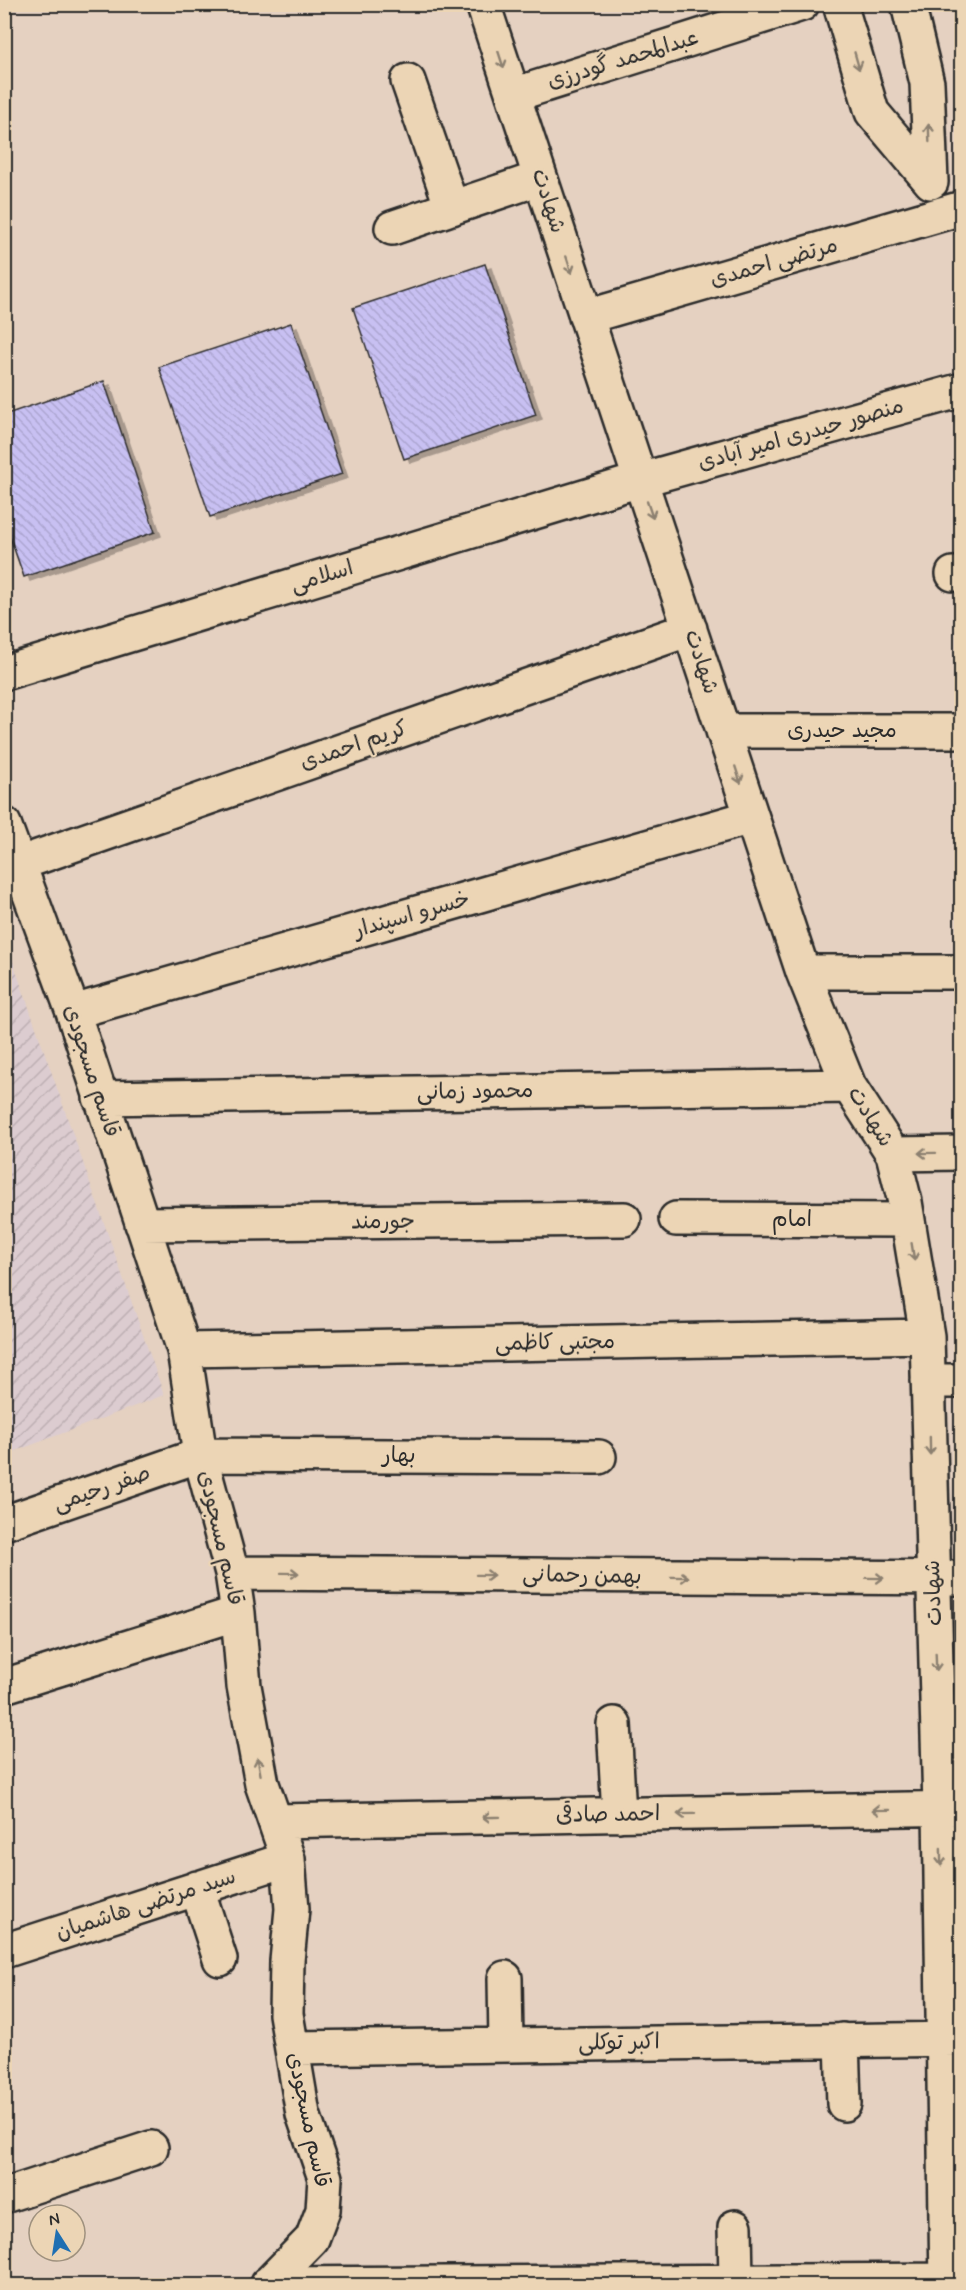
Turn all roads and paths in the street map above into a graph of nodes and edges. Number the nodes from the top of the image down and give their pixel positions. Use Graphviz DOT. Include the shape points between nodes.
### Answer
graph roads {
  1 [pos="483,4"];
  2 [pos="802,4"];
  3 [pos="840,4"];
  4 [pos="908,4"];
  5 [pos="408,81"];
  6 [pos="513,95"];
  7 [pos="540,178"];
  8 [pos="931,182"];
  9 [pos="452,208"];
  10 [pos="957,219"];
  11 [pos="392,228"];
  12 [pos="586,317"];
  13 [pos="962,390"];
  14 [pos="640,480"];
  15 [pos="690,629"];
  16 [pos="4,673"];
  17 [pos="723,731"];
  18 [pos="962,731"];
  19 [pos="751,817"];
  20 [pos="4,824"];
  21 [pos="18,864"];
  22 [pos="803,972"];
  23 [pos="962,972"];
  24 [pos="73,1012"];
  25 [pos="849,1086"];
  26 [pos="100,1098"];
  27 [pos="962,1153"];
  28 [pos="893,1154"];
  29 [pos="624,1219"];
  30 [pos="676,1219"];
  31 [pos="908,1220"];
  32 [pos="142,1224"];
  33 [pos="927,1336"];
  34 [pos="184,1350"];
  35 [pos="928,1381"];
  36 [pos="962,1381"];
  37 [pos="200,1455"];
  38 [pos="599,1456"];
  39 [pos="4,1523"];
  40 [pos="232,1573"];
  41 [pos="947,1579"];
  42 [pos="238,1613"];
  43 [pos="4,1686"];
  44 [pos="614,1724"];
  45 [pos="951,1808"];
  46 [pos="619,1815"];
  47 [pos="277,1821"];
  48 [pos="288,1859"];
  49 [pos="196,1888"];
  50 [pos="4,1951"];
  51 [pos="220,1959"];
  52 [pos="505,1978"];
  53 [pos="953,2039"];
  54 [pos="842,2040"];
  55 [pos="506,2045"];
  56 [pos="293,2048"];
  57 [pos="844,2104"];
  58 [pos="151,2148"];
  59 [pos="4,2196"];
  60 [pos="735,2227"];
  61 [pos="736,2281"];
  62 [pos="952,2282"];
  63 [pos="266,2285"];
  1 -- 6 [label="street, شهادت, one-way"];
  2 -- 6 [label="street, عبدالمحمد گودرزی"];
  3 -- 8 [label="street, one-way" via="872,112"];
  8 -- 4 [label="street, one-way" via="927,83"];
  5 -- 9 [label="street"];
  6 -- 7 [label="street, شهادت"];
  7 -- 9 [label="street"];
  7 -- 12 [label="street, شهادت, one-way"];
  8 -- 10 [label="street"];
  9 -- 11 [label="street"];
  10 -- 12 [label="street, مرتضی احمدی"];
  12 -- 14 [label="street, شهادت"];
  13 -- 14 [label="street, منصور حیدری امیر آبادی"];
  14 -- 15 [label="street, شهادت, one-way"];
  14 -- 16 [label="street, اسلامی"];
  15 -- 17 [label="street, شهادت"];
  15 -- 21 [label="street, کریم احمدی"];
  17 -- 18 [label="street, مجید حیدری"];
  17 -- 19 [label="street, شهادت, one-way"];
  19 -- 22 [label="street, شهادت"];
  19 -- 24 [label="street, خسرو اسپندار"];
  20 -- 21 [label="street, قاسم مسجودی"];
  21 -- 24 [label="street, قاسم مسجودی"];
  22 -- 23 [label="street"];
  22 -- 25 [label="street, شهادت"];
  24 -- 26 [label="street, قاسم مسجودی"];
  25 -- 26 [label="street, محمود زمانی"];
  25 -- 28 [label="street, شهادت"];
  26 -- 32 [label="street, قاسم مسجودی"];
  27 -- 28 [label="street, one-way"];
  28 -- 31 [label="street, شهادت"];
  29 -- 32 [label="street, جورمند"];
  30 -- 31 [label="street, امام"];
  31 -- 33 [label="street, شهادت, one-way"];
  32 -- 34 [label="street, قاسم مسجودی"];
  33 -- 34 [label="street, مجتبی کاظمی"];
  33 -- 35 [label="street, شهادت"];
  34 -- 37 [label="street, قاسم مسجودی"];
  35 -- 36 [label="street"];
  35 -- 41 [label="street, شهادت, one-way"];
  37 -- 38 [label="street, بهار"];
  37 -- 39 [label="street, صفر رحیمی"];
  37 -- 40 [label="street, قاسم مسجودی"];
  40 -- 41 [label="street, بهمن رحمانی, one-way"];
  40 -- 42 [label="street, قاسم مسجودی"];
  41 -- 45 [label="street, شهادت, one-way"];
  42 -- 43 [label="street"];
  47 -- 42 [label="street, قاسم مسجودی, one-way" via="262,1784 244,1686"];
  44 -- 46 [label="street"];
  45 -- 46 [label="street, احمد صادقی, one-way"];
  45 -- 53 [label="street, شهادت, one-way"];
  46 -- 47 [label="street, احمد صادقی, one-way"];
  47 -- 48 [label="street, قاسم مسجودی"];
  48 -- 49 [label="street, سید مرتضی هاشمیان"];
  48 -- 56 [label="street, قاسم مسجودی" via="292,1909 286,2014"];
  49 -- 50 [label="street, سید مرتضی هاشمیان"];
  49 -- 51 [label="street"];
  52 -- 55 [label="street"];
  53 -- 54 [label="street, اکبر توکلی"];
  53 -- 62 [label="street, شهادت"];
  54 -- 55 [label="street, اکبر توکلی"];
  54 -- 57 [label="street"];
  55 -- 56 [label="street, اکبر توکلی"];
  56 -- 63 [label="street, قاسم مسجودی" via="303,2114 325,2178 323,2210 312,2239"];
  58 -- 59 [label="street"];
  60 -- 61 [label="street"];
  61 -- 62 [label="street"];
  61 -- 63 [label="street"];
}
